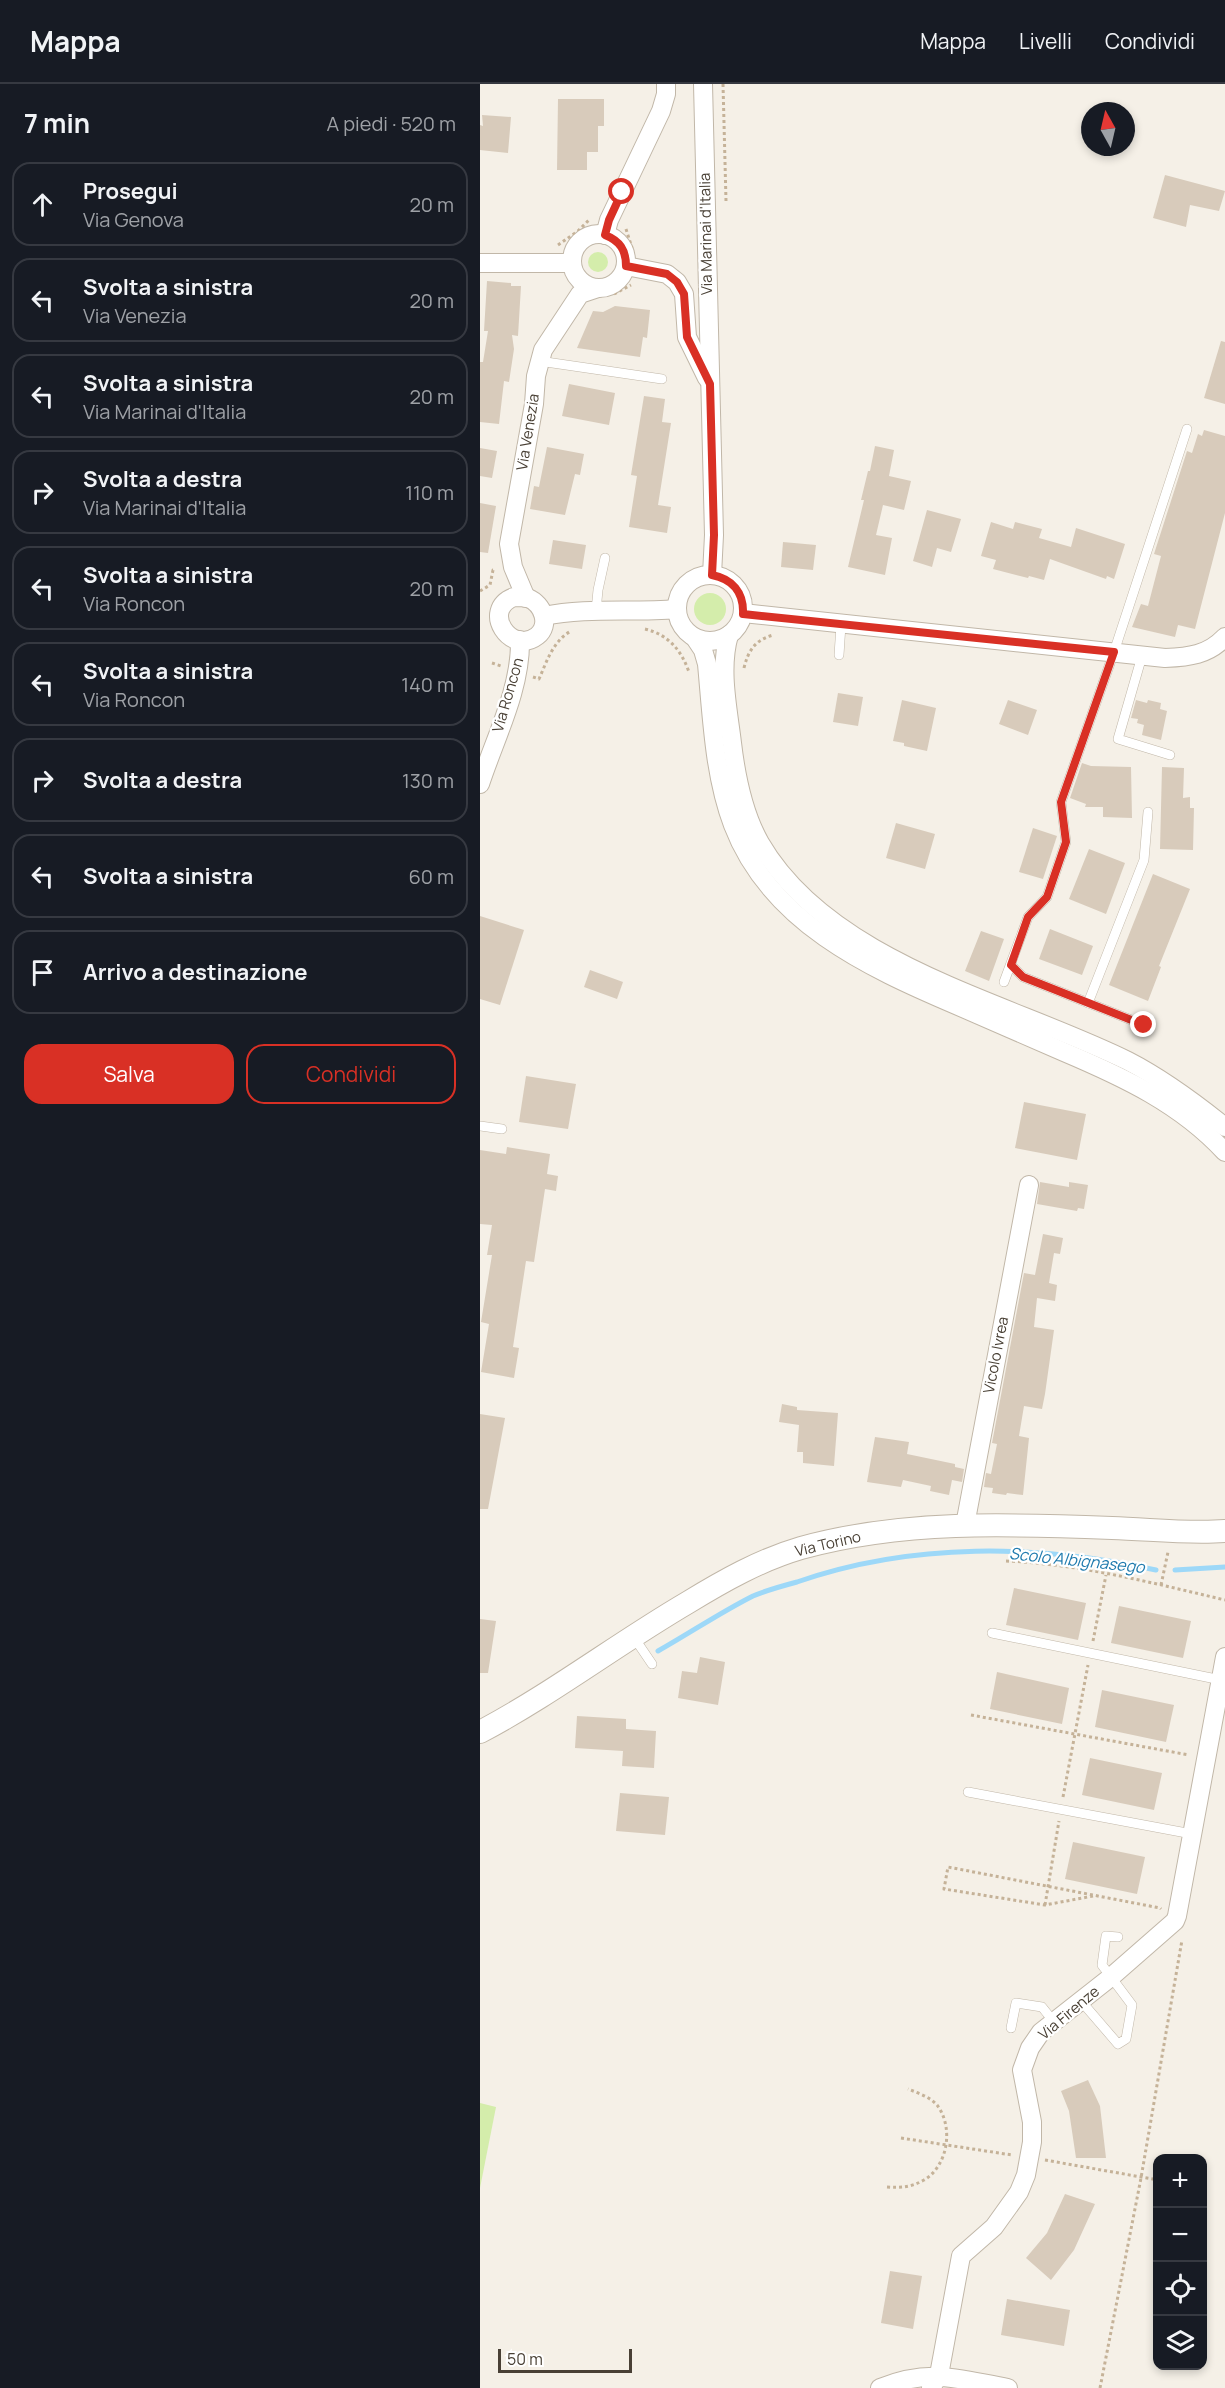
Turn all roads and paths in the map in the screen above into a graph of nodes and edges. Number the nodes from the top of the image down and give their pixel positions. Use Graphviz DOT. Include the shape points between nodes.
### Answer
graph roads {
  1 [pos="666,84"];
  2 [pos="703,84"];
  3 [pos="593,213"];
  4 [pos="625,227"];
  5 [pos="605,235"];
  6 [pos="551,248"];
  7 [pos="630,260"];
  8 [pos="480,263"];
  9 [pos="571,263"];
  10 [pos="598,288"];
  11 [pos="539,361"];
  12 [pos="662,379"];
  13 [pos="710,384"];
  14 [pos="1187,429"];
  15 [pos="605,558"];
  16 [pos="493,570"];
  17 [pos="712,575"];
  18 [pos="526,598"];
  19 [pos="486,601"];
  20 [pos="677,609"];
  21 [pos="596,611"];
  22 [pos="743,614"];
  23 [pos="544,616"];
  24 [pos="841,625"];
  25 [pos="575,629"];
  26 [pos="643,629"];
  27 [pos="654,631"];
  28 [pos="776,634"];
  29 [pos="729,635"];
  30 [pos="1225,637"];
  31 [pos="695,638"];
  32 [pos="520,640"];
  33 [pos="1114,652"];
  34 [pos="839,655"];
  35 [pos="1142,656"];
  36 [pos="742,676"];
  37 [pos="539,679"];
  38 [pos="1170,755"];
  39 [pos="480,784"];
  40 [pos="1148,812"];
  41 [pos="1011,965"];
  42 [pos="1004,982"];
  43 [pos="1088,1003"];
  44 [pos="1144,1025"];
  45 [pos="480,1126"];
  46 [pos="1225,1127"];
  47 [pos="502,1129"];
  48 [pos="1225,1152"];
  49 [pos="1029,1185"];
  50 [pos="965,1525"];
  51 [pos="1169,1530"];
  52 [pos="1225,1531"];
  53 [pos="1167,1553"];
  54 [pos="1179,1553"];
  55 [pos="1006,1562"];
  56 [pos="1106,1575"];
  57 [pos="1161,1585"];
  58 [pos="1225,1600"];
  59 [pos="992,1633"];
  60 [pos="633,1635"];
  61 [pos="1090,1653"];
  62 [pos="1225,1657"];
  63 [pos="652,1664"];
  64 [pos="1221,1680"];
  65 [pos="971,1715"];
  66 [pos="480,1732"];
  67 [pos="1075,1734"];
  68 [pos="1205,1758"];
  69 [pos="968,1792"];
  70 [pos="1061,1809"];
  71 [pos="1192,1834"];
  72 [pos="1048,1886"];
  73 [pos="1093,1896"];
  74 [pos="1045,1905"];
  75 [pos="1166,1914"];
  76 [pos="1184,1929"];
  77 [pos="1118,1937"];
  78 [pos="1111,1977"];
  79 [pos="1082,2001"];
  80 [pos="1054,2022"];
  81 [pos="1011,2028"];
  82 [pos="908,2089"];
  83 [pos="887,2187"];
  84 [pos="935,2382"];
  85 [pos="880,2388"];
  86 [pos="1008,2388"];
  87 [pos="1100,2388"];
  1 -- 5 [label="street" via="661,111"];
  2 -- 13 [label="street, Via Marinai d'Italia"];
  3 -- 6 [label="path" via="578,231"];
  4 -- 7 [label="path"];
  5 -- 7 [label="street" via="620,244"];
  5 -- 9 [label="street" via="590,235 582,240"];
  7 -- 10 [label="street, Via Venezia" via="613,285"];
  7 -- 13 [label="street, Via Marinai d'Italia" via="667,274 677,282 686,302 687,337"];
  8 -- 9 [label="street"];
  9 -- 10 [label="street" via="577,278"];
  10 -- 11 [label="street, Via Venezia" via="580,294 549,338"];
  11 -- 12 [label="lane"];
  11 -- 18 [label="street, Via Venezia" via="510,544 513,567"];
  13 -- 17 [label="street, Via Marinai d'Italia"];
  14 -- 33 [label="lane"];
  15 -- 21 [label="lane"];
  16 -- 19 [label="path"];
  17 -- 20 [label="street" via="687,584"];
  17 -- 22 [label="street" via="734,584 742,598"];
  18 -- 19 [label="street"];
  18 -- 23 [label="street" via="540,607"];
  19 -- 32 [label="street, Via Roncon" via="502,632"];
  20 -- 21 [label="street"];
  20 -- 31 [label="street" via="682,626"];
  21 -- 23 [label="street" via="573,610"];
  22 -- 24 [label="street"];
  22 -- 29 [label="street"];
  23 -- 32 [label="street, Via Roncon" via="542,630 536,636"];
  24 -- 33 [label="street"];
  24 -- 34 [label="lane"];
  25 -- 37 [label="path" via="562,636 551,651"];
  26 -- 27 [label="path"];
  28 -- 36 [label="path" via="757,642 749,652"];
  29 -- 31 [label="street" via="713,641"];
  29 -- 46 [label="street" via="724,663 729,717 748,818 774,865 815,910 845,932 910,967 1128,1061 1178,1090"];
  30 -- 35 [label="street" via="1206,652 1191,657"];
  31 -- 48 [label="street" via="707,664 717,759 733,824 760,875 804,922 836,946 902,982 1120,1076 1169,1104"];
  32 -- 39 [label="street, Via Roncon" via="512,692"];
  33 -- 35 [label="street"];
  33 -- 41 [label="lane" via="1061,802 1066,842 1047,897 1028,917"];
  35 -- 38 [label="lane" via="1118,739"];
  40 -- 43 [label="lane" via="1144,860"];
  41 -- 42 [label="lane"];
  41 -- 43 [label="lane" via="1023,977"];
  43 -- 44 [label="lane"];
  45 -- 47 [label="lane"];
  49 -- 50 [label="street, Vicolo Ivrea"];
  50 -- 51 [label="street, Via Torino"];
  50 -- 60 [label="street, Via Torino" via="850,1537 800,1549 736,1574"];
  51 -- 52 [label="street, Via Torino"];
  51 -- 53 [label="path"];
  53 -- 54 [label="path"];
  53 -- 57 [label="path"];
  55 -- 56 [label="path" via="1045,1563"];
  56 -- 57 [label="path"];
  56 -- 61 [label="path"];
  57 -- 58 [label="path"];
  59 -- 61 [label="lane"];
  60 -- 63 [label="lane"];
  60 -- 66 [label="street, Via Torino"];
  61 -- 64 [label="lane"];
  61 -- 67 [label="path"];
  62 -- 64 [label="street, Via Firenze"];
  64 -- 68 [label="street, Via Firenze"];
  65 -- 67 [label="path"];
  67 -- 68 [label="path"];
  67 -- 70 [label="path"];
  68 -- 71 [label="street, Via Firenze"];
  69 -- 70 [label="lane"];
  70 -- 71 [label="lane"];
  70 -- 72 [label="path"];
  71 -- 78 [label="street, Via Firenze" via="1175,1921"];
  72 -- 73 [label="path"];
  72 -- 74 [label="path"];
  72 -- 74 [label="path" via="948,1867 944,1889"];
  73 -- 74 [label="path"];
  73 -- 75 [label="path" via="1160,1908"];
  76 -- 87 [label="path"];
  77 -- 78 [label="lane" via="1106,1936 1102,1965"];
  78 -- 79 [label="street, Via Firenze"];
  78 -- 79 [label="lane" via="1132,2006 1126,2038 1118,2044"];
  79 -- 80 [label="street, Via Firenze"];
  80 -- 81 [label="lane" via="1042,2007 1016,2003"];
  80 -- 84 [label="street, Via Firenze" via="1035,2040 1022,2070 1032,2122 1026,2175 994,2227 961,2256"];
  82 -- 83 [label="path" via="936,2104 948,2136 941,2161 925,2180 902,2188"];
  84 -- 85 [label="street" via="913,2377"];
  84 -- 86 [label="street"];
}
